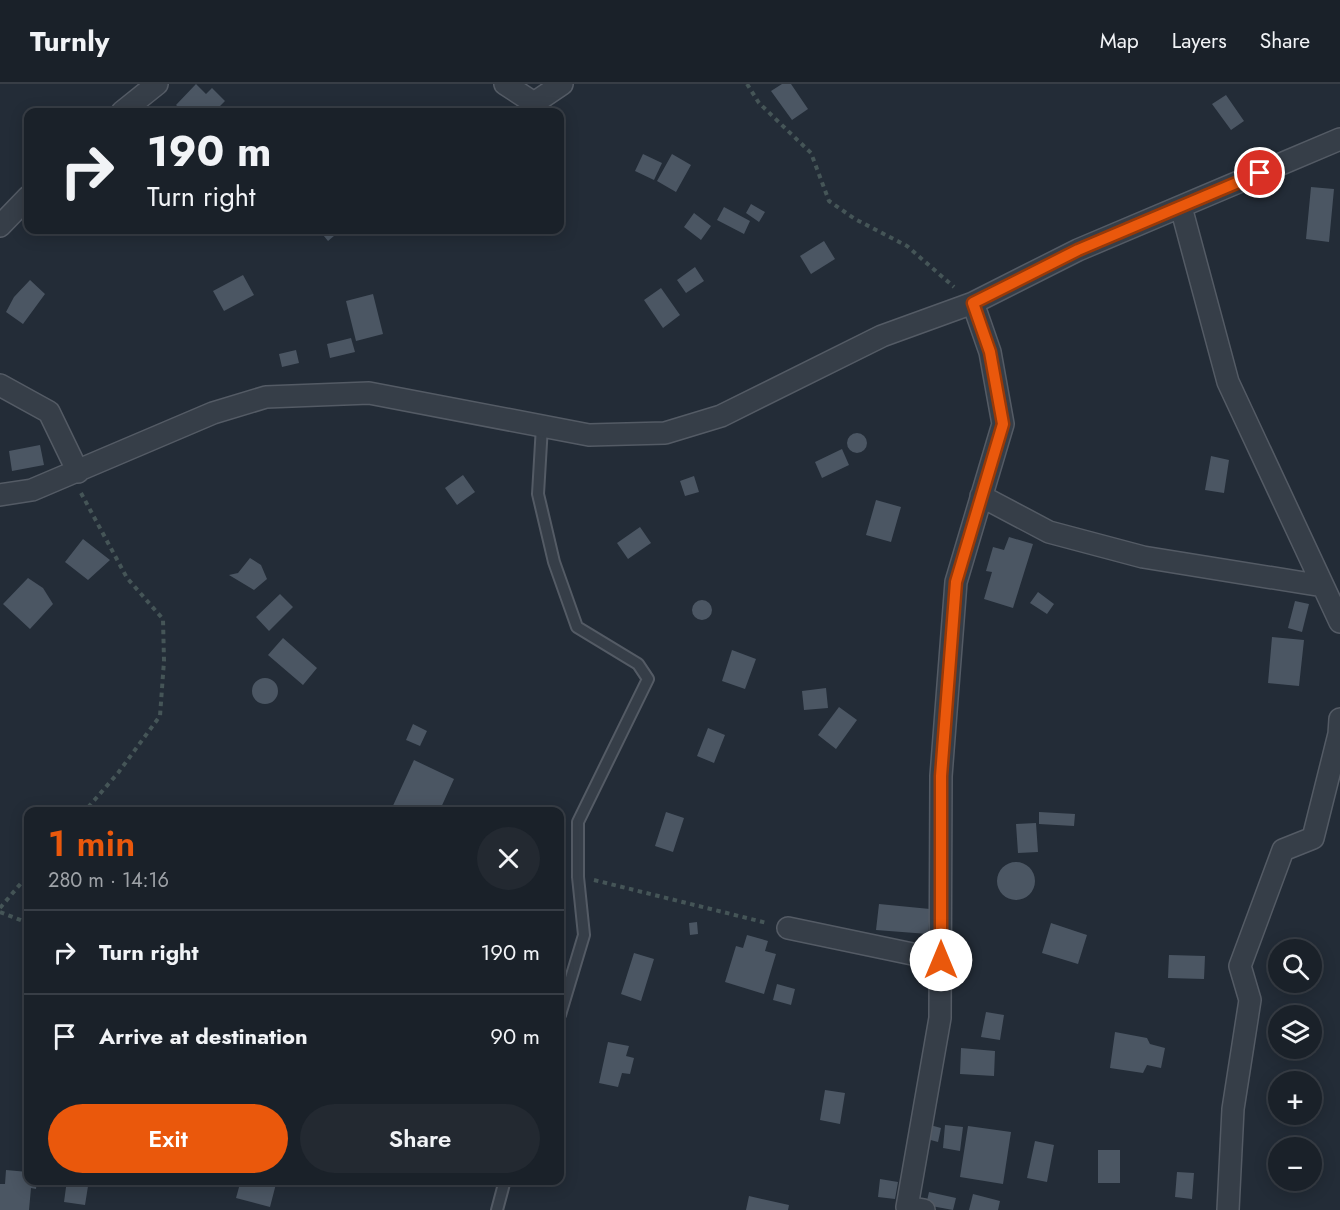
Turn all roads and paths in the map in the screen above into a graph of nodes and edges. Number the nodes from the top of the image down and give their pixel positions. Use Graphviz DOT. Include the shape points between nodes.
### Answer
graph roads {
  1 [pos="157,84"];
  2 [pos="505,84"];
  3 [pos="562,84"];
  4 [pos="747,84"];
  5 [pos="127,108"];
  6 [pos="1340,140"];
  7 [pos="24,201"];
  8 [pos="1181,207"];
  9 [pos="0,226"];
  10 [pos="973,303"];
  11 [pos="0,385"];
  12 [pos="542,426"];
  13 [pos="78,472"];
  14 [pos="0,495"];
  15 [pos="981,496"];
  16 [pos="1323,586"];
  17 [pos="1340,622"];
  18 [pos="1340,719"];
  19 [pos="88,807"];
  20 [pos="578,877"];
  21 [pos="24,880"];
  22 [pos="0,910"];
  23 [pos="24,920"];
  24 [pos="788,928"];
  25 [pos="941,960"];
  26 [pos="564,1002"];
  27 [pos="504,1185"];
  28 [pos="497,1210"];
  29 [pos="924,1210"];
  30 [pos="1228,1210"];
  1 -- 5 [label="street"];
  2 -- 3 [label="street" via="534,103"];
  4 -- 10 [label="path" via="759,103 811,153 829,201 907,246"];
  6 -- 8 [label="street"];
  7 -- 9 [label="street"];
  8 -- 10 [label="street" via="1078,250"];
  8 -- 16 [label="street" via="1228,382"];
  10 -- 12 [label="street" via="882,336 721,416 666,433 589,435"];
  10 -- 15 [label="street" via="990,352 1003,424"];
  11 -- 13 [label="street" via="49,412"];
  12 -- 13 [label="street" via="369,393 266,397 213,413"];
  12 -- 20 [label="lane" via="538,494 554,561 577,627 638,664 648,679 578,822"];
  13 -- 14 [label="street" via="32,490"];
  13 -- 19 [label="path" via="81,497 116,560 163,620 160,716"];
  15 -- 16 [label="street" via="1048,532 1143,557"];
  15 -- 25 [label="street" via="956,582 941,776"];
  16 -- 17 [label="street"];
  18 -- 30 [label="street" via="1313,838 1283,850 1240,966 1250,1000 1233,1109"];
  20 -- 24 [label="path"];
  20 -- 26 [label="lane" via="584,935"];
  21 -- 22 [label="path"];
  22 -- 23 [label="path"];
  24 -- 25 [label="street"];
  25 -- 29 [label="street" via="940,1018 907,1207"];
  27 -- 28 [label="lane"];
}
